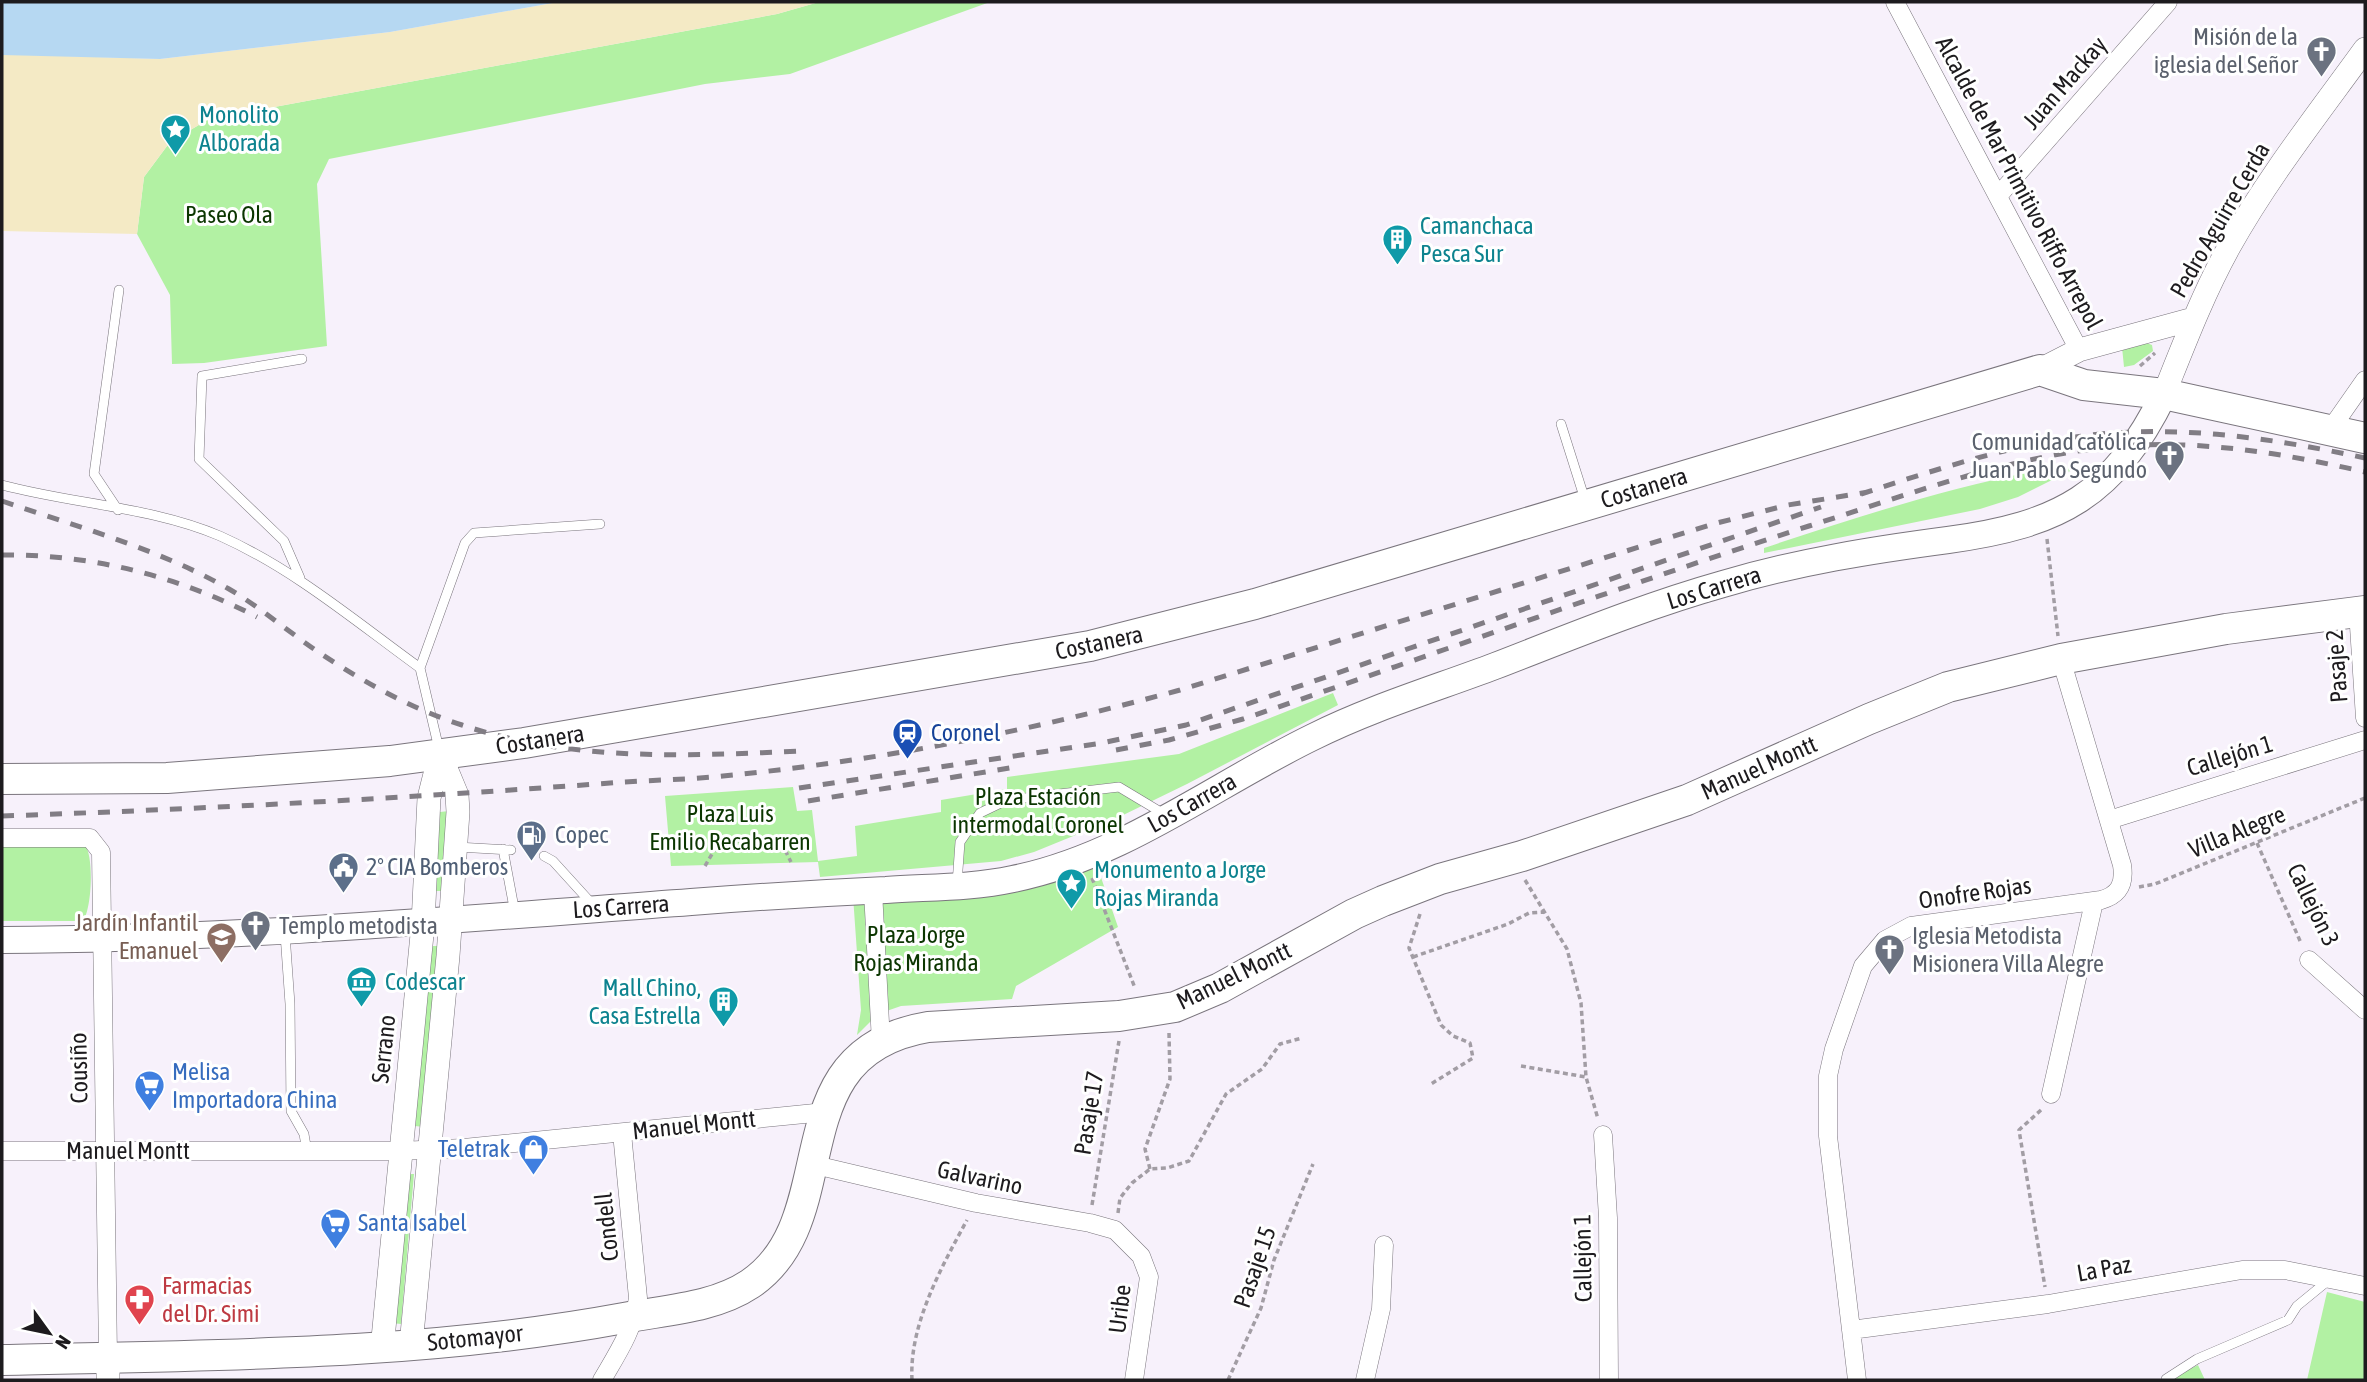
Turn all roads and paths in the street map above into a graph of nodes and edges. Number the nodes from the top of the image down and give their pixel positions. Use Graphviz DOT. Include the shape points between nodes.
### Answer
graph roads {
  1 [pos="1895,2"];
  2 [pos="2168,2"];
  3 [pos="2365,49"];
  4 [pos="1998,196"];
  5 [pos="119,290"];
  6 [pos="2184,321"];
  7 [pos="2079,350"];
  8 [pos="302,359"];
  9 [pos="2040,370"];
  10 [pos="2365,380"];
  11 [pos="2109,387"];
  12 [pos="2164,394"];
  13 [pos="1561,424"];
  14 [pos="2330,430"];
  15 [pos="2365,438"];
  16 [pos="2,485"];
  17 [pos="1587,506"];
  18 [pos="118,510"];
  19 [pos="600,524"];
  20 [pos="2048,541"];
  21 [pos="300,578"];
  22 [pos="2362,611"];
  23 [pos="2059,646"];
  24 [pos="420,668"];
  25 [pos="2365,718"];
  26 [pos="2365,740"];
  27 [pos="440,754"];
  28 [pos="2,779"];
  29 [pos="2365,798"];
  30 [pos="1168,817"];
  31 [pos="2109,820"];
  32 [pos="2,838"];
  33 [pos="2257,843"];
  34 [pos="455,847"];
  35 [pos="544,856"];
  36 [pos="1084,857"];
  37 [pos="791,862"];
  38 [pos="705,866"];
  39 [pos="1512,878"];
  40 [pos="957,886"];
  41 [pos="2120,888"];
  42 [pos="873,891"];
  43 [pos="2094,902"];
  44 [pos="597,909"];
  45 [pos="1544,912"];
  46 [pos="515,915"];
  47 [pos="451,922"];
  48 [pos="423,924"];
  49 [pos="285,930"];
  50 [pos="2,940"];
  51 [pos="103,940"];
  52 [pos="1409,948"];
  53 [pos="1413,957"];
  54 [pos="2309,960"];
  55 [pos="2365,1010"];
  56 [pos="1144,1013"];
  57 [pos="1169,1030"];
  58 [pos="1121,1034"];
  59 [pos="1302,1038"];
  60 [pos="881,1042"];
  61 [pos="1521,1066"];
  62 [pos="1586,1077"];
  63 [pos="1431,1084"];
  64 [pos="2051,1094"];
  65 [pos="825,1112"];
  66 [pos="622,1133"];
  67 [pos="1603,1135"];
  68 [pos="431,1149"];
  69 [pos="106,1151"];
  70 [pos="400,1151"];
  71 [pos="2,1152"];
  72 [pos="307,1152"];
  73 [pos="811,1164"];
  74 [pos="1313,1164"];
  75 [pos="1150,1169"];
  76 [pos="976,1203"];
  77 [pos="1091,1209"];
  78 [pos="1115,1230"];
  79 [pos="1384,1245"];
  80 [pos="1134,1246"];
  81 [pos="2331,1278"];
  82 [pos="2365,1286"];
  83 [pos="2048,1304"];
  84 [pos="635,1316"];
  85 [pos="1851,1330"];
  86 [pos="411,1345"];
  87 [pos="382,1349"];
  88 [pos="2,1360"];
  89 [pos="108,1369"];
  90 [pos="2166,1379"];
  91 [pos="602,1380"];
  92 [pos="912,1380"];
  93 [pos="1134,1380"];
  94 [pos="1228,1380"];
  95 [pos="1365,1380"];
  96 [pos="1609,1380"];
  97 [pos="1857,1380"];
  1 -- 4 [label="street, Alcalde de Mar Primitivo Riffo Arrepol"];
  2 -- 4 [label="street, Juan Mackay"];
  3 -- 6 [label="street, Pedro Aguirre Cerda" via="2263,190"];
  4 -- 7 [label="street, Alcalde de Mar Primitivo Riffo Arrepol"];
  5 -- 18 [label="lane" via="94,474"];
  6 -- 7 [label="street"];
  6 -- 11 [label="path" via="2152,357"];
  6 -- 12 [label="street, Pedro Aguirre Cerda"];
  7 -- 9 [label="street"];
  8 -- 21 [label="lane" via="202,376 199,459 284,541"];
  9 -- 11 [label="main road" via="2084,385"];
  9 -- 17 [label="main road, Costanera"];
  10 -- 14 [label="street"];
  11 -- 12 [label="main road"];
  12 -- 14 [label="main road"];
  12 -- 30 [label="main road, Los Carrera" via="2145,432 2119,468 2049,515 1995,532 1804,563 1684,596 1335,727"];
  13 -- 17 [label="lane"];
  14 -- 15 [label="main road"];
  16 -- 18 [label="lane"];
  17 -- 27 [label="main road, Costanera" via="1127,638 867,686"];
  18 -- 21 [label="lane" via="218,536"];
  19 -- 24 [label="lane" via="474,533 465,542"];
  20 -- 23 [label="path"];
  21 -- 24 [label="lane"];
  22 -- 23 [label="main road, Manuel Montt"];
  22 -- 25 [label="street, Pasaje 2"];
  23 -- 31 [label="street"];
  23 -- 56 [label="main road, Manuel Montt" via="1869,719 1687,800 1413,889 1354,914 1204,996"];
  24 -- 27 [label="lane, Serrano"];
  26 -- 31 [label="street, Callejón 1"];
  27 -- 28 [label="main road, Costanera" via="192,776"];
  27 -- 34 [label="street, Serrano" via="457,795"];
  27 -- 48 [label="street, Serrano" via="429,798"];
  29 -- 33 [label="path, Villa Alegre"];
  30 -- 36 [label="main road, Los Carrera"];
  30 -- 40 [label="lane" via="1119,787 1007,800 980,813 960,842"];
  31 -- 41 [label="street" via="2123,872"];
  32 -- 51 [label="street, Cousiño" via="95,841 101,852"];
  33 -- 41 [label="path, Villa Alegre" via="2155,884"];
  33 -- 54 [label="path, Callejón 3"];
  34 -- 46 [label="lane" via="507,850"];
  34 -- 47 [label="street, Serrano"];
  35 -- 44 [label="lane"];
  36 -- 40 [label="main road, Los Carrera" via="1010,880"];
  36 -- 56 [label="path"];
  37 -- 38 [label="path" via="779,838 719,842"];
  39 -- 45 [label="path" via="1524,879"];
  40 -- 42 [label="main road, Los Carrera"];
  41 -- 43 [label="street, Onofre Rojas" via="2111,898"];
  42 -- 44 [label="main road, Los Carrera"];
  42 -- 60 [label="street"];
  43 -- 64 [label="street"];
  43 -- 85 [label="street, Onofre Rojas" via="1911,926 1885,940 1863,966 1834,1049 1826,1109"];
  44 -- 46 [label="main road, Los Carrera"];
  45 -- 53 [label="path" via="1529,913"];
  45 -- 62 [label="path" via="1567,949 1581,1003"];
  46 -- 47 [label="main road, Los Carrera"];
  47 -- 48 [label="main road, Los Carrera"];
  47 -- 68 [label="street, Serrano"];
  48 -- 49 [label="main road, Los Carrera"];
  48 -- 70 [label="street, Serrano"];
  49 -- 51 [label="main road, Los Carrera"];
  49 -- 72 [label="lane" via="290,1111 304,1135"];
  50 -- 51 [label="main road, Los Carrera"];
  51 -- 69 [label="street, Cousiño"];
  52 -- 53 [label="path"];
  53 -- 63 [label="path" via="1441,1025 1469,1043 1473,1058"];
  54 -- 55 [label="street, Callejón 3"];
  56 -- 60 [label="main road, Manuel Montt" via="928,1027"];
  57 -- 75 [label="path" via="1170,1079 1145,1149"];
  58 -- 77 [label="path, Pasaje 17"];
  59 -- 75 [label="path" via="1280,1044 1262,1069 1226,1094 1189,1161"];
  60 -- 65 [label="main road, Manuel Montt" via="844,1074"];
  61 -- 62 [label="path"];
  62 -- 67 [label="path"];
  64 -- 83 [label="path" via="2019,1130"];
  65 -- 66 [label="street, Manuel Montt"];
  65 -- 73 [label="main road, Sotomayor"];
  66 -- 68 [label="street, Manuel Montt"];
  66 -- 84 [label="street, Condell" via="638,1287"];
  67 -- 96 [label="street, Callejón 1"];
  68 -- 70 [label="street, Manuel Montt"];
  68 -- 86 [label="street, Serrano"];
  69 -- 71 [label="street, Manuel Montt"];
  69 -- 72 [label="street, Manuel Montt"];
  69 -- 89 [label="street, Cousiño"];
  70 -- 72 [label="street, Manuel Montt"];
  70 -- 87 [label="street, Serrano"];
  73 -- 76 [label="street, Galvarino"];
  73 -- 84 [label="main road, Sotomayor" via="791,1235 764,1273 714,1300"];
  74 -- 94 [label="path, Pasaje 15" via="1273,1260 1261,1308"];
  75 -- 78 [label="path" via="1120,1198"];
  76 -- 78 [label="street, Galvarino"];
  76 -- 92 [label="path" via="934,1285 911,1363"];
  78 -- 80 [label="street, Galvarino"];
  79 -- 95 [label="street" via="1379,1318"];
  80 -- 93 [label="street, Uribe" via="1146,1268 1149,1287"];
  81 -- 82 [label="street, La Paz"];
  81 -- 83 [label="street, La Paz" via="2249,1269"];
  81 -- 90 [label="lane" via="2288,1320 2197,1359"];
  83 -- 85 [label="street, La Paz"];
  84 -- 86 [label="main road, Sotomayor"];
  84 -- 91 [label="street"];
  85 -- 97 [label="street, Onofre Rojas"];
  86 -- 87 [label="main road, Sotomayor"];
  87 -- 89 [label="main road, Sotomayor"];
  88 -- 89 [label="main road, Sotomayor"];
}
